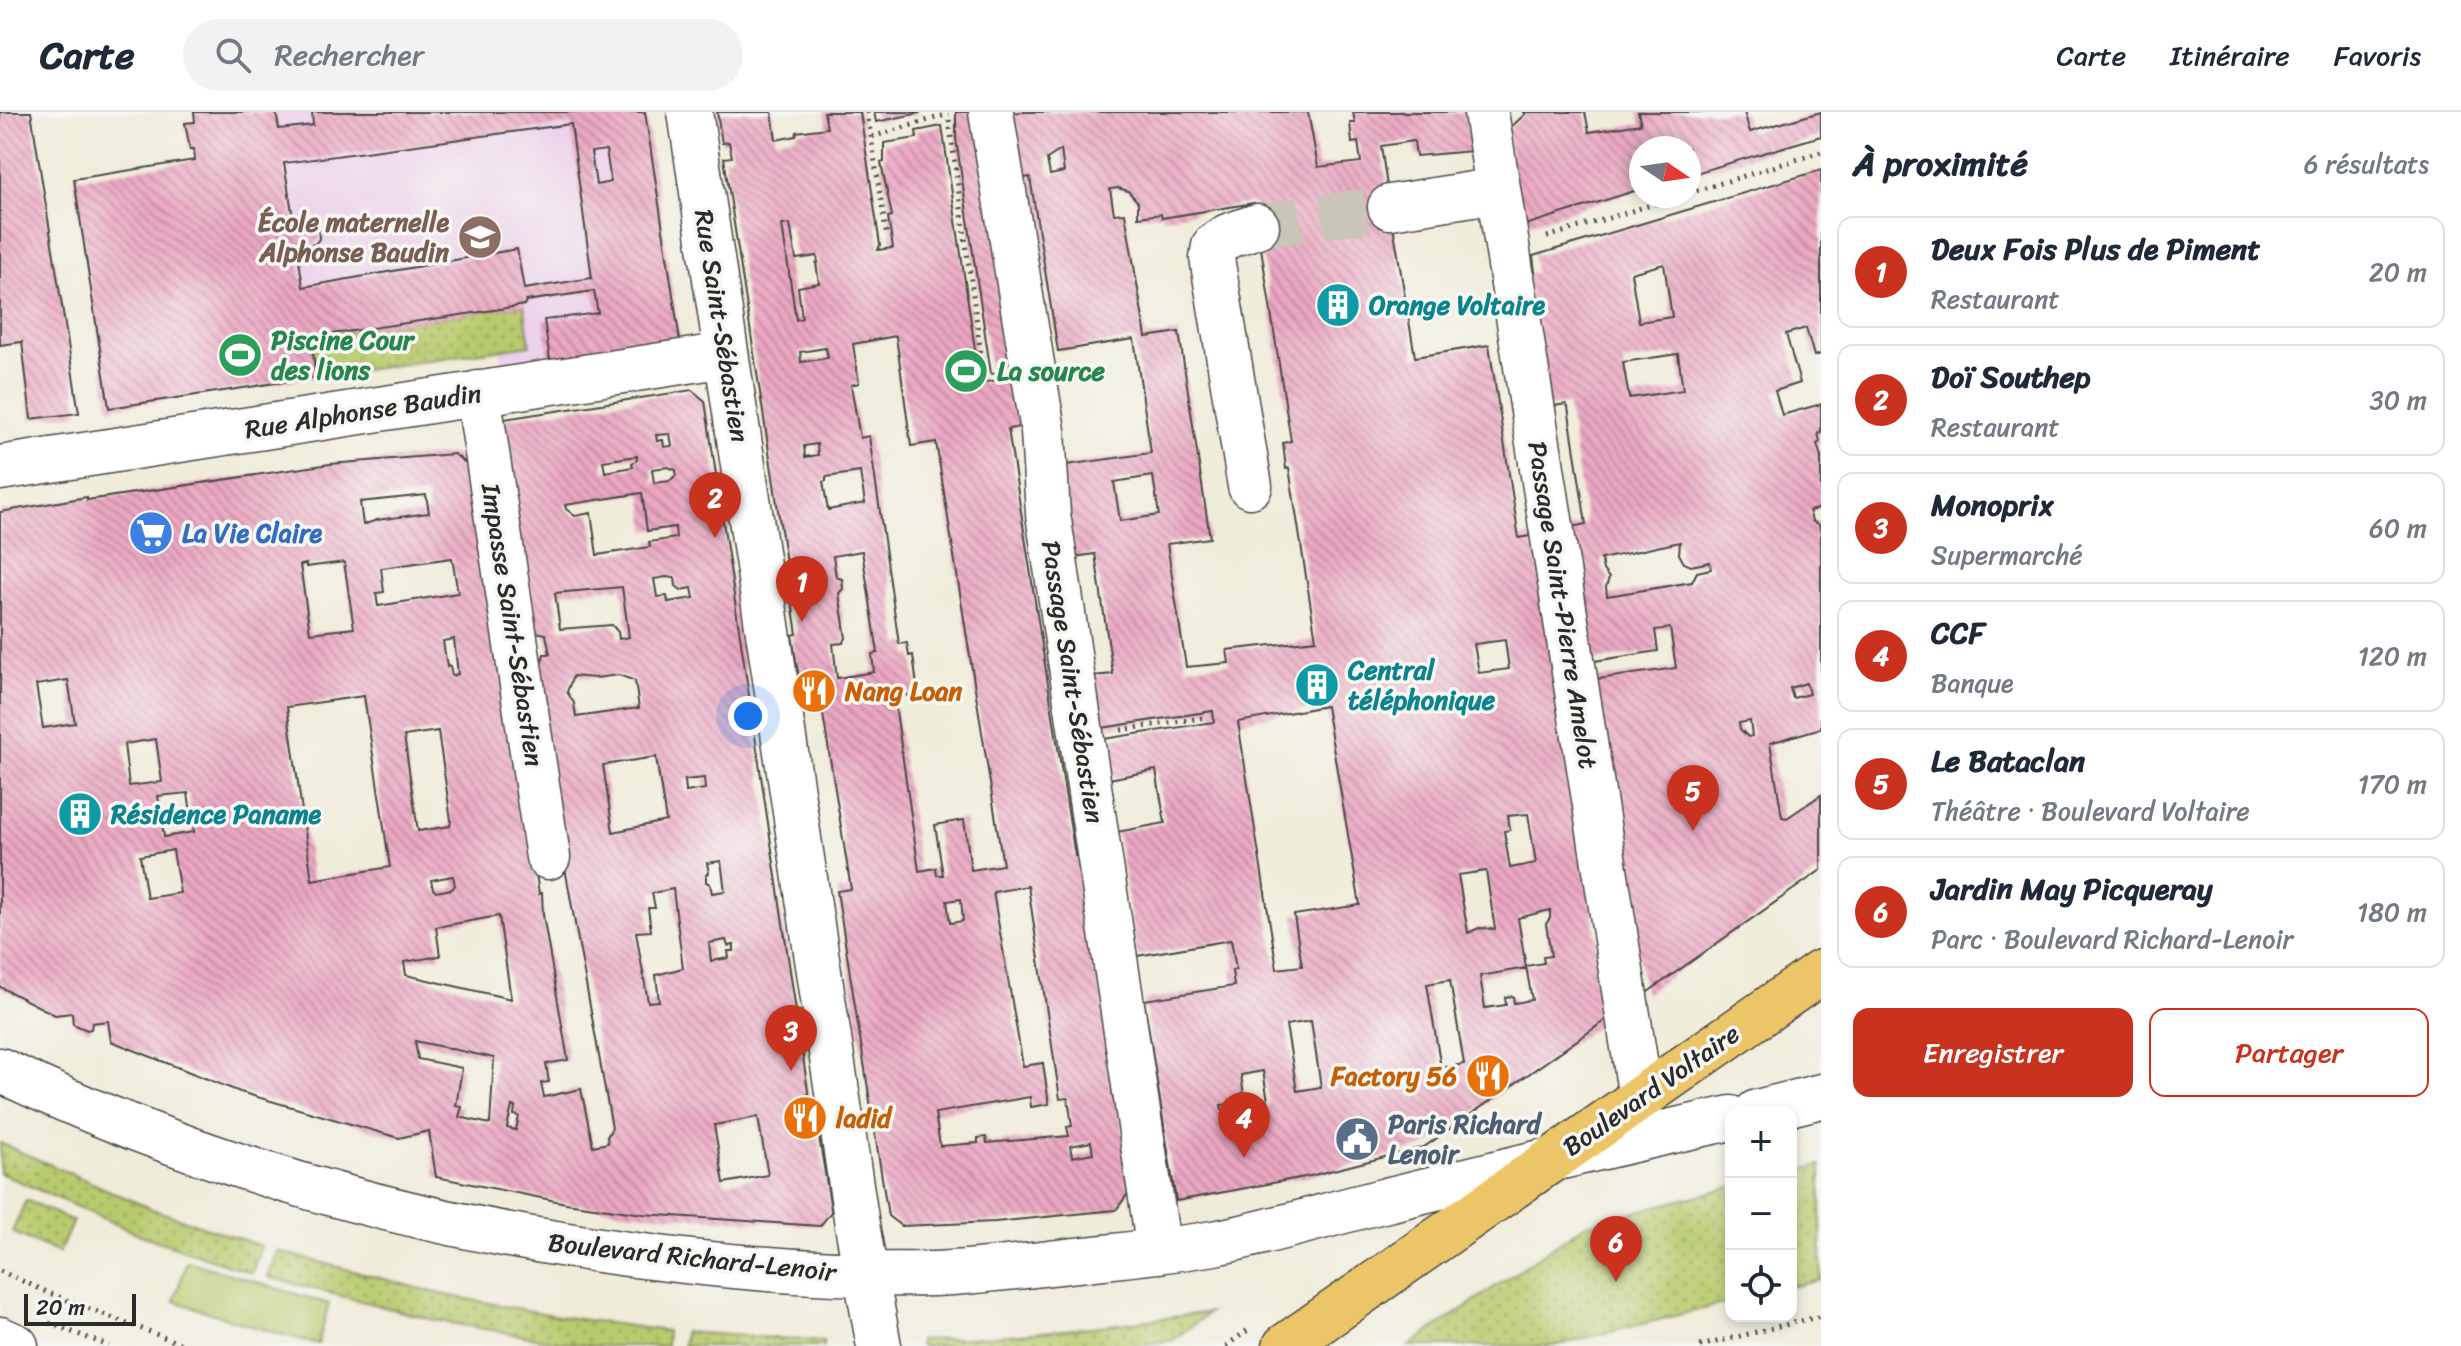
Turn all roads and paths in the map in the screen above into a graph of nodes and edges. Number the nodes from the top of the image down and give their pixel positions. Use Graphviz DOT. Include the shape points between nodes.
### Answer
graph roads {
  1 [pos="690,112"];
  2 [pos="867,112"];
  3 [pos="1486,112"];
  4 [pos="963,113"];
  5 [pos="872,137"];
  6 [pos="1821,152"];
  7 [pos="1701,189"];
  8 [pos="1498,190"];
  9 [pos="1390,207"];
  10 [pos="1642,208"];
  11 [pos="1257,226"];
  12 [pos="887,238"];
  13 [pos="1536,241"];
  14 [pos="726,355"];
  15 [pos="984,376"];
  16 [pos="478,393"];
  17 [pos="0,468"];
  18 [pos="1250,486"];
  19 [pos="1208,717"];
  20 [pos="1117,731"];
  21 [pos="548,857"];
  22 [pos="1821,972"];
  23 [pos="0,1070"];
  24 [pos="1821,1096"];
  25 [pos="1641,1098"];
  26 [pos="1781,1106"];
  27 [pos="1725,1119"];
  28 [pos="1553,1157"];
  29 [pos="1159,1251"];
  30 [pos="0,1271"];
  31 [pos="867,1275"];
  32 [pos="1821,1316"];
  33 [pos="0,1339"];
  34 [pos="16,1346"];
  35 [pos="187,1346"];
  36 [pos="879,1346"];
  37 [pos="1285,1346"];
  38 [pos="1700,1346"];
  1 -- 14 [label="street, Rue Saint-Sébastien"];
  2 -- 5 [label="path"];
  3 -- 8 [label="street, Passage Saint-Pierre Amelot"];
  4 -- 5 [label="path"];
  4 -- 15 [label="path" via="948,125"];
  4 -- 29 [label="street, Passage Saint-Sébastien" via="1043,431 1048,514"];
  5 -- 12 [label="path"];
  6 -- 7 [label="path"];
  8 -- 9 [label="street"];
  8 -- 25 [label="street, Passage Saint-Pierre Amelot"];
  10 -- 13 [label="path"];
  11 -- 18 [label="street" via="1228,236 1214,246 1212,258"];
  14 -- 16 [label="street, Rue Alphonse Baudin"];
  14 -- 31 [label="street, Rue Saint-Sébastien"];
  16 -- 17 [label="street, Rue Alphonse Baudin"];
  16 -- 21 [label="street, Impasse Saint-Sébastien"];
  19 -- 20 [label="path"];
  22 -- 25 [label="main road, Boulevard Voltaire"];
  23 -- 31 [label="street, Boulevard Richard-Lenoir" via="208,1156 464,1228 715,1265"];
  24 -- 26 [label="street"];
  25 -- 28 [label="main road, Boulevard Voltaire"];
  27 -- 28 [label="street, Boulevard Richard-Lenoir"];
  28 -- 29 [label="street, Boulevard Richard-Lenoir" via="1221,1241"];
  28 -- 37 [label="main road, Boulevard Voltaire"];
  29 -- 31 [label="street, Boulevard Richard-Lenoir" via="965,1272"];
  30 -- 35 [label="path"];
  31 -- 36 [label="street, Rue Saint-Sébastien"];
  32 -- 38 [label="path"];
  33 -- 34 [label="street"];
}
